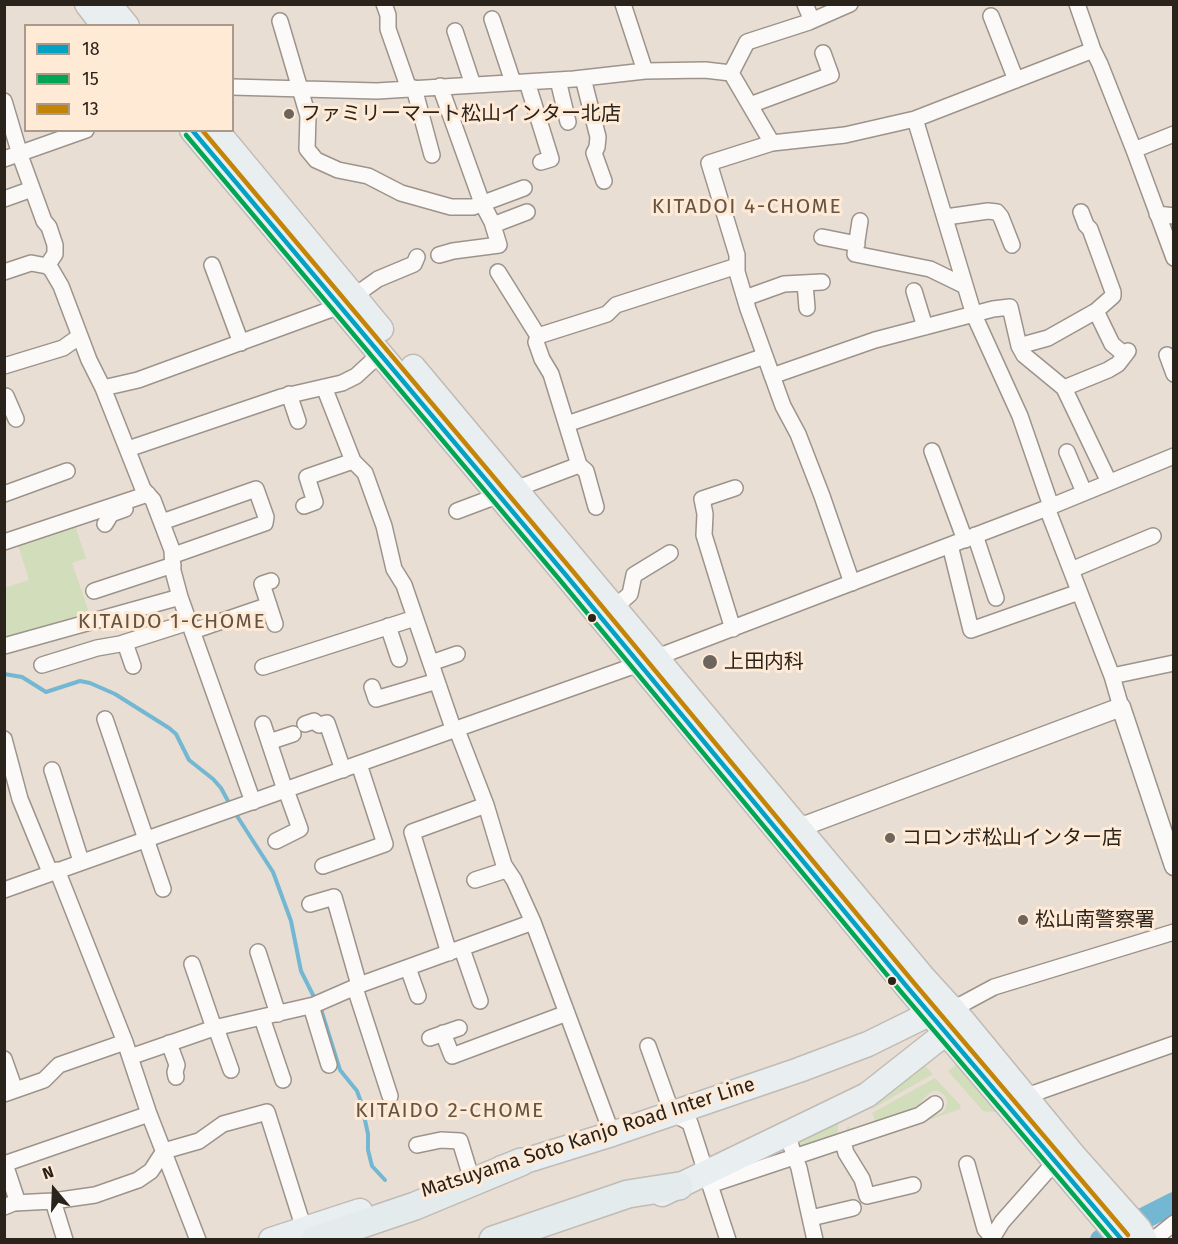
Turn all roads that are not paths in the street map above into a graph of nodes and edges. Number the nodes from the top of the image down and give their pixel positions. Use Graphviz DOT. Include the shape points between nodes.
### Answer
graph roads {
  1 [pos="87,4"];
  2 [pos="108,4"];
  3 [pos="384,4"];
  4 [pos="623,4"];
  5 [pos="805,4"];
  6 [pos="850,4"];
  7 [pos="1077,4"];
  8 [pos="991,16"];
  9 [pos="492,19"];
  10 [pos="280,21"];
  11 [pos="809,22"];
  12 [pos="102,24"];
  13 [pos="125,24"];
  14 [pos="455,31"];
  15 [pos="1093,50"];
  16 [pos="823,53"];
  17 [pos="645,71"];
  18 [pos="731,73"];
  19 [pos="583,78"];
  20 [pos="558,80"];
  21 [pos="1016,80"];
  22 [pos="520,82"];
  23 [pos="473,84"];
  24 [pos="440,86"];
  25 [pos="234,87"];
  26 [pos="300,87"];
  27 [pos="411,89"];
  28 [pos="4,101"];
  29 [pos="750,105"];
  30 [pos="915,119"];
  31 [pos="568,122"];
  32 [pos="80,132"];
  33 [pos="194,132"];
  34 [pos="218,132"];
  35 [pos="1173,134"];
  36 [pos="772,142"];
  37 [pos="1134,150"];
  38 [pos="20,153"];
  39 [pos="432,155"];
  40 [pos="4,159"];
  41 [pos="541,162"];
  42 [pos="604,181"];
  43 [pos="32,189"];
  44 [pos="524,189"];
  45 [pos="4,199"];
  46 [pos="482,203"];
  47 [pos="527,212"];
  48 [pos="1081,212"];
  49 [pos="1157,214"];
  50 [pos="1173,216"];
  51 [pos="946,218"];
  52 [pos="860,221"];
  53 [pos="493,225"];
  54 [pos="822,237"];
  55 [pos="857,244"];
  56 [pos="1012,245"];
  57 [pos="439,255"];
  58 [pos="417,257"];
  59 [pos="1173,258"];
  60 [pos="212,265"];
  61 [pos="47,266"];
  62 [pos="736,266"];
  63 [pos="4,272"];
  64 [pos="498,272"];
  65 [pos="822,282"];
  66 [pos="805,283"];
  67 [pos="965,286"];
  68 [pos="914,291"];
  69 [pos="745,298"];
  70 [pos="347,301"];
  71 [pos="807,308"];
  72 [pos="1096,311"];
  73 [pos="974,315"];
  74 [pos="925,327"];
  75 [pos="80,336"];
  76 [pos="538,336"];
  77 [pos="241,343"];
  78 [pos="1019,346"];
  79 [pos="381,354"];
  80 [pos="765,356"];
  81 [pos="1167,356"];
  82 [pos="4,366"];
  83 [pos="1173,374"];
  84 [pos="772,376"];
  85 [pos="324,387"];
  86 [pos="103,388"];
  87 [pos="1064,388"];
  88 [pos="289,394"];
  89 [pos="298,421"];
  90 [pos="567,424"];
  91 [pos="128,449"];
  92 [pos="932,451"];
  93 [pos="1067,452"];
  94 [pos="1173,456"];
  95 [pos="353,461"];
  96 [pos="579,465"];
  97 [pos="67,471"];
  98 [pos="1109,482"];
  99 [pos="735,488"];
  100 [pos="507,492"];
  101 [pos="1084,492"];
  102 [pos="4,494"];
  103 [pos="151,497"];
  104 [pos="304,506"];
  105 [pos="596,507"];
  106 [pos="1049,507"];
  107 [pos="457,511"];
  108 [pos="162,522"];
  109 [pos="105,524"];
  110 [pos="1153,536"];
  111 [pos="970,538"];
  112 [pos="4,542"];
  113 [pos="950,545"];
  114 [pos="670,553"];
  115 [pos="173,560"];
  116 [pos="1071,570"];
  117 [pos="271,581"];
  118 [pos="852,583"];
  119 [pos="94,591"];
  120 [pos="1079,592"];
  121 [pos="180,597"];
  122 [pos="996,598"];
  123 [pos="269,605"];
  124 [pos="615,607"];
  125 [pos="415,618"];
  126 [pos="275,624"];
  127 [pos="388,626"];
  128 [pos="191,627"];
  129 [pos="733,628"];
  130 [pos="125,643"];
  131 [pos="4,646"];
  132 [pos="457,654"];
  133 [pos="399,659"];
  134 [pos="648,661"];
  135 [pos="431,663"];
  136 [pos="1173,663"];
  137 [pos="42,665"];
  138 [pos="133,666"];
  139 [pos="263,667"];
  140 [pos="1112,676"];
  141 [pos="437,681"];
  142 [pos="372,687"];
  143 [pos="1121,706"];
  144 [pos="105,719"];
  145 [pos="263,724"];
  146 [pos="456,730"];
  147 [pos="4,739"];
  148 [pos="269,742"];
  149 [pos="359,764"];
  150 [pos="52,770"];
  151 [pos="344,770"];
  152 [pos="286,790"];
  153 [pos="253,802"];
  154 [pos="486,805"];
  155 [pos="790,831"];
  156 [pos="146,839"];
  157 [pos="276,841"];
  158 [pos="81,861"];
  159 [pos="323,866"];
  160 [pos="1173,866"];
  161 [pos="506,870"];
  162 [pos="54,871"];
  163 [pos="475,880"];
  164 [pos="163,889"];
  165 [pos="4,890"];
  166 [pos="310,904"];
  167 [pos="533,922"];
  168 [pos="1173,932"];
  169 [pos="455,951"];
  170 [pos="258,952"];
  171 [pos="192,964"];
  172 [pos="408,968"];
  173 [pos="357,987"];
  174 [pos="418,996"];
  175 [pos="480,1002"];
  176 [pos="311,1006"];
  177 [pos="567,1013"];
  178 [pos="278,1014"];
  179 [pos="262,1017"];
  180 [pos="944,1018"];
  181 [pos="215,1028"];
  182 [pos="459,1028"];
  183 [pos="125,1042"];
  184 [pos="169,1043"];
  185 [pos="1173,1044"];
  186 [pos="648,1046"];
  187 [pos="393,1053"];
  188 [pos="130,1057"];
  189 [pos="378,1058"];
  190 [pos="4,1059"];
  191 [pos="329,1065"];
  192 [pos="231,1070"];
  193 [pos="176,1077"];
  194 [pos="283,1080"];
  195 [pos="392,1087"];
  196 [pos="10,1092"];
  197 [pos="1016,1100"];
  198 [pos="935,1104"];
  199 [pos="672,1113"];
  200 [pos="149,1114"];
  201 [pos="612,1134"];
  202 [pos="843,1142"];
  203 [pos="417,1145"];
  204 [pos="791,1146"];
  205 [pos="164,1151"];
  206 [pos="521,1162"];
  207 [pos="1055,1162"];
  208 [pos="5,1164"];
  209 [pos="967,1164"];
  210 [pos="471,1177"];
  211 [pos="708,1179"];
  212 [pos="913,1185"];
  213 [pos="679,1186"];
  214 [pos="52,1201"];
  215 [pos="11,1205"];
  216 [pos="853,1208"];
  217 [pos="1107,1208"];
  218 [pos="811,1218"];
  219 [pos="1173,1223"];
  220 [pos="310,1234"];
  221 [pos="1136,1237"];
  222 [pos="991,1238"];
  223 [pos="65,1239"];
  224 [pos="198,1239"];
  225 [pos="271,1239"];
  226 [pos="493,1239"];
  227 [pos="529,1239"];
  228 [pos="728,1239"];
  229 [pos="815,1239"];
  1 -- 12 [label="highway"];
  2 -- 13 [label="highway"];
  3 -- 27 [label="street" via="388,29"];
  4 -- 17 [label="street"];
  5 -- 11 [label="street"];
  6 -- 11 [label="street"];
  7 -- 15 [label="street"];
  8 -- 21 [label="street"];
  9 -- 22 [label="street"];
  10 -- 26 [label="street"];
  11 -- 18 [label="street" via="747,42"];
  14 -- 23 [label="street"];
  15 -- 21 [label="street"];
  15 -- 37 [label="street"];
  16 -- 29 [label="street" via="831,75"];
  17 -- 18 [label="street"];
  17 -- 19 [label="street"];
  18 -- 29 [label="street"];
  19 -- 20 [label="street"];
  19 -- 42 [label="street" via="598,137 597,147 588,155"];
  20 -- 22 [label="street"];
  20 -- 31 [label="street"];
  21 -- 30 [label="street"];
  22 -- 23 [label="street"];
  22 -- 41 [label="street" via="551,159"];
  23 -- 24 [label="street"];
  24 -- 27 [label="street"];
  24 -- 46 [label="street"];
  25 -- 26 [label="street"];
  26 -- 27 [label="street"];
  26 -- 46 [label="street" via="308,116 307,149 316,160 338,170 368,176 401,193 451,207"];
  27 -- 39 [label="street"];
  28 -- 38 [label="street"];
  29 -- 36 [label="street"];
  30 -- 36 [label="street" via="845,135"];
  30 -- 51 [label="street"];
  32 -- 38 [label="street"];
  33 -- 70 [label="highway"];
  34 -- 70 [label="highway"];
  35 -- 37 [label="street"];
  36 -- 62 [label="street" via="709,163"];
  37 -- 49 [label="street"];
  38 -- 40 [label="street"];
  38 -- 43 [label="street"];
  43 -- 45 [label="street"];
  43 -- 61 [label="street" via="55,245 55,254"];
  44 -- 46 [label="street"];
  46 -- 53 [label="street"];
  47 -- 53 [label="street"];
  48 -- 72 [label="street" via="1113,292 1109,302"];
  49 -- 50 [label="street"];
  49 -- 59 [label="street"];
  51 -- 56 [label="street" via="998,212"];
  51 -- 67 [label="street"];
  52 -- 55 [label="street"];
  53 -- 57 [label="street" via="499,245"];
  54 -- 55 [label="street"];
  55 -- 67 [label="street" via="855,254 902,257"];
  58 -- 70 [label="street" via="414,264 378,279"];
  60 -- 77 [label="street"];
  61 -- 63 [label="street" via="31,264"];
  61 -- 75 [label="street" via="61,286"];
  62 -- 69 [label="street"];
  62 -- 76 [label="street" via="616,305 607,314"];
  64 -- 76 [label="street"];
  65 -- 66 [label="street"];
  66 -- 69 [label="street" via="784,284"];
  66 -- 71 [label="street"];
  67 -- 73 [label="street"];
  68 -- 74 [label="street"];
  69 -- 80 [label="street"];
  70 -- 77 [label="street"];
  70 -- 79 [label="highway"];
  70 -- 100 [label="highway"];
  72 -- 78 [label="street" via="1048,338"];
  72 -- 87 [label="street" via="1113,344 1126,353 1108,370"];
  73 -- 74 [label="street"];
  73 -- 78 [label="street" via="1010,308"];
  73 -- 106 [label="street" via="1020,416"];
  74 -- 84 [label="street"];
  75 -- 82 [label="street" via="63,348"];
  75 -- 86 [label="street"];
  76 -- 90 [label="street" via="536,342"];
  77 -- 86 [label="street" via="138,380"];
  78 -- 87 [label="street" via="1030,362"];
  79 -- 85 [label="street" via="356,376"];
  79 -- 100 [label="highway"];
  80 -- 84 [label="street"];
  80 -- 90 [label="street"];
  81 -- 83 [label="street"];
  84 -- 118 [label="street" via="810,465"];
  85 -- 88 [label="street"];
  85 -- 95 [label="street"];
  86 -- 91 [label="street"];
  87 -- 98 [label="street"];
  88 -- 89 [label="street"];
  88 -- 91 [label="street"];
  90 -- 96 [label="street"];
  91 -- 103 [label="street" via="143,489"];
  92 -- 111 [label="street"];
  93 -- 101 [label="street"];
  94 -- 98 [label="street"];
  95 -- 104 [label="street" via="307,477 315,502"];
  95 -- 125 [label="street" via="365,473 394,569"];
  96 -- 100 [label="street"];
  96 -- 105 [label="street" via="586,471"];
  97 -- 102 [label="street"];
  98 -- 101 [label="street"];
  99 -- 129 [label="street" via="702,499 704,535"];
  100 -- 107 [label="street"];
  100 -- 124 [label="highway"];
  100 -- 134 [label="highway"];
  101 -- 106 [label="street"];
  103 -- 108 [label="street"];
  103 -- 109 [label="street" via="111,514"];
  103 -- 112 [label="street"];
  106 -- 111 [label="street"];
  106 -- 116 [label="street"];
  108 -- 115 [label="street"];
  108 -- 115 [label="street" via="256,489 266,520"];
  110 -- 116 [label="street"];
  111 -- 113 [label="street"];
  111 -- 122 [label="street"];
  113 -- 118 [label="street"];
  113 -- 120 [label="street" via="971,630"];
  114 -- 124 [label="street" via="634,575 630,594"];
  115 -- 119 [label="street"];
  115 -- 121 [label="street"];
  116 -- 120 [label="street"];
  117 -- 123 [label="street" via="262,584"];
  118 -- 129 [label="street"];
  120 -- 140 [label="street"];
  121 -- 128 [label="street"];
  121 -- 131 [label="street"];
  123 -- 126 [label="street"];
  123 -- 128 [label="street"];
  124 -- 134 [label="highway"];
  125 -- 127 [label="street"];
  125 -- 135 [label="street"];
  127 -- 133 [label="street"];
  127 -- 139 [label="street"];
  128 -- 130 [label="street"];
  128 -- 153 [label="street"];
  129 -- 134 [label="street"];
  130 -- 137 [label="street"];
  130 -- 138 [label="street"];
  132 -- 135 [label="street"];
  134 -- 146 [label="street"];
  134 -- 155 [label="highway"];
  135 -- 141 [label="street"];
  136 -- 140 [label="street"];
  140 -- 143 [label="street"];
  141 -- 142 [label="street" via="376,699"];
  141 -- 146 [label="street"];
  143 -- 155 [label="street"];
  143 -- 160 [label="street"];
  144 -- 156 [label="street"];
  145 -- 148 [label="street"];
  146 -- 149 [label="street"];
  146 -- 154 [label="street"];
  147 -- 162 [label="street" via="20,799"];
  148 -- 151 [label="street" via="314,721 319,725 327,723"];
  148 -- 152 [label="street"];
  149 -- 151 [label="street"];
  149 -- 159 [label="street" via="385,844"];
  150 -- 158 [label="street"];
  151 -- 152 [label="street"];
  152 -- 153 [label="street"];
  152 -- 157 [label="street" via="300,829"];
  153 -- 156 [label="street"];
  154 -- 161 [label="street"];
  154 -- 169 [label="street" via="412,832"];
  155 -- 180 [label="highway"];
  156 -- 158 [label="street"];
  156 -- 164 [label="street"];
  158 -- 162 [label="street"];
  161 -- 163 [label="street"];
  161 -- 167 [label="street"];
  162 -- 165 [label="street"];
  162 -- 183 [label="street"];
  166 -- 173 [label="street" via="334,897"];
  167 -- 169 [label="street"];
  167 -- 177 [label="street"];
  168 -- 180 [label="street" via="994,987"];
  169 -- 172 [label="street"];
  169 -- 175 [label="street"];
  170 -- 178 [label="street"];
  171 -- 181 [label="street"];
  172 -- 173 [label="street"];
  172 -- 174 [label="street"];
  173 -- 176 [label="street"];
  173 -- 189 [label="street"];
  176 -- 178 [label="street"];
  176 -- 191 [label="street"];
  177 -- 182 [label="street" via="452,1056 437,1036"];
  177 -- 201 [label="street"];
  178 -- 179 [label="street"];
  179 -- 181 [label="street"];
  179 -- 194 [label="street"];
  180 -- 197 [label="highway"];
  180 -- 199 [label="highway, Matsuyama Soto Kanjo Road Inter Line" via="902,1028 799,1070"];
  180 -- 204 [label="highway" via="924,1051"];
  181 -- 184 [label="street"];
  181 -- 192 [label="street"];
  183 -- 188 [label="street"];
  183 -- 196 [label="street" via="59,1065 44,1080"];
  184 -- 188 [label="street"];
  184 -- 193 [label="street" via="177,1065"];
  185 -- 197 [label="street"];
  186 -- 199 [label="street"];
  187 -- 189 [label="street"];
  188 -- 200 [label="street"];
  189 -- 195 [label="street"];
  190 -- 196 [label="street"];
  197 -- 207 [label="highway"];
  197 -- 217 [label="highway"];
  198 -- 202 [label="street" via="920,1115"];
  199 -- 201 [label="highway, Matsuyama Soto Kanjo Road Inter Line"];
  199 -- 211 [label="street" via="690,1123"];
  200 -- 205 [label="street"];
  200 -- 208 [label="street"];
  201 -- 206 [label="highway, Matsuyama Soto Kanjo Road Inter Line"];
  202 -- 204 [label="street"];
  202 -- 212 [label="street" via="867,1196"];
  203 -- 210 [label="street" via="460,1141"];
  204 -- 211 [label="highway"];
  204 -- 218 [label="street"];
  205 -- 214 [label="street" via="152,1171 138,1180 95,1195"];
  205 -- 220 [label="street" via="199,1141 223,1124 267,1112"];
  205 -- 224 [label="street"];
  206 -- 210 [label="highway, Matsuyama Soto Kanjo Road Inter Line"];
  206 -- 220 [label="highway" via="415,1206"];
  207 -- 217 [label="highway"];
  207 -- 222 [label="street"];
  208 -- 215 [label="street"];
  209 -- 222 [label="street"];
  210 -- 220 [label="highway, Matsuyama Soto Kanjo Road Inter Line"];
  211 -- 213 [label="highway"];
  211 -- 228 [label="street"];
  213 -- 226 [label="highway" via="628,1194"];
  213 -- 227 [label="highway" via="632,1206"];
  214 -- 215 [label="street"];
  214 -- 223 [label="street"];
  216 -- 218 [label="street"];
  217 -- 221 [label="highway"];
  218 -- 229 [label="street"];
  219 -- 221 [label="street"];
  220 -- 225 [label="highway, Matsuyama Soto Kanjo Road Inter Line"];
}
